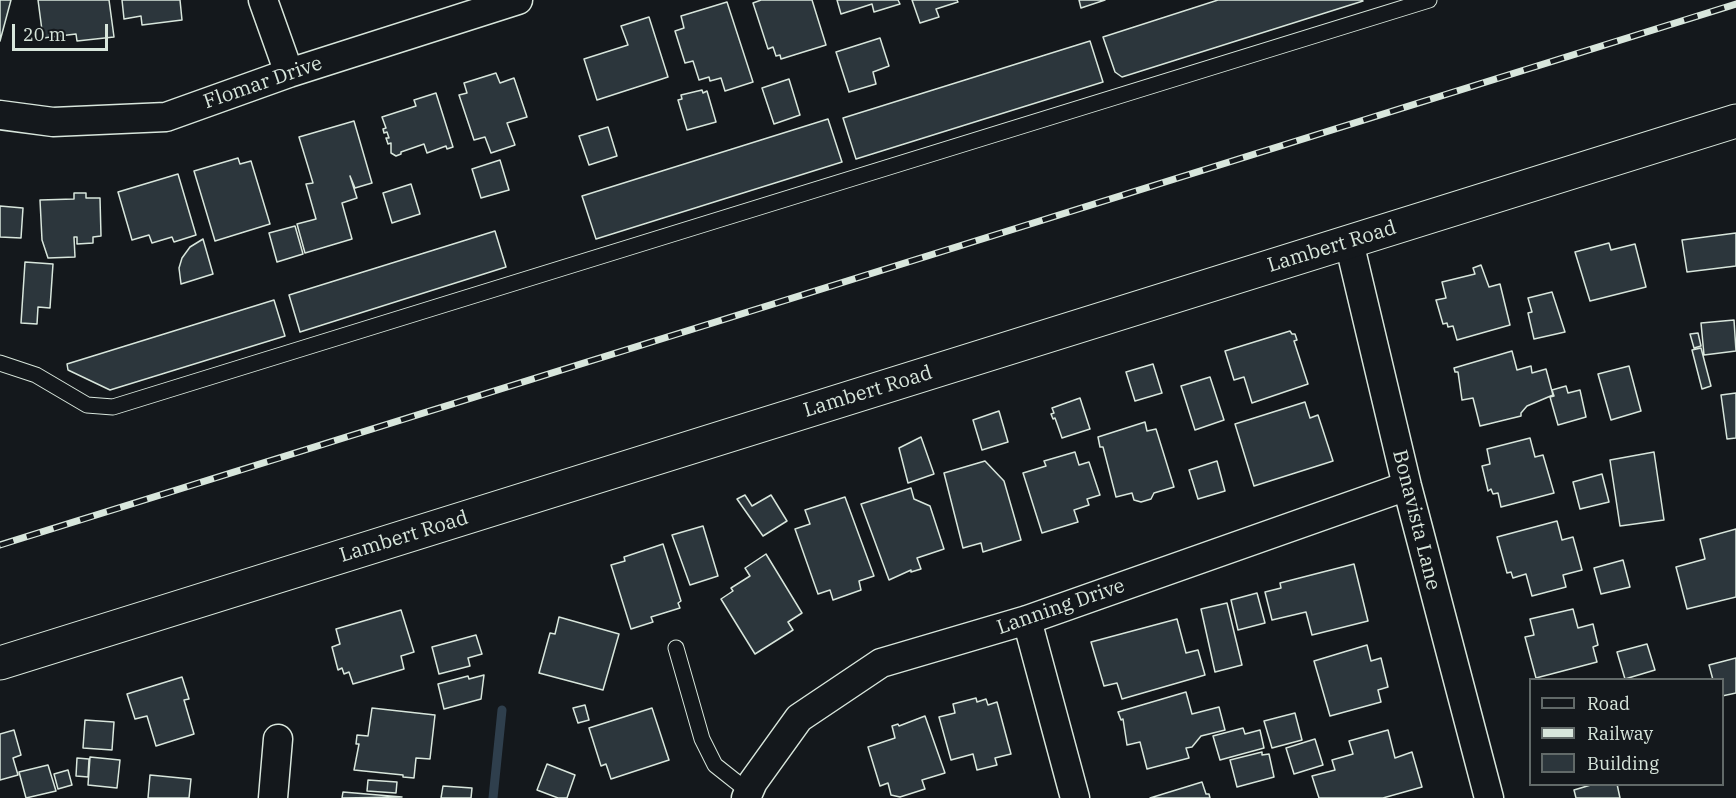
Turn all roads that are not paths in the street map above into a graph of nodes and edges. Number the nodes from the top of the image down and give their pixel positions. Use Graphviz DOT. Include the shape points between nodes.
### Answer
graph roads {
  1 [pos="263,0"];
  2 [pos="518,0"];
  3 [pos="1429,0"];
  4 [pos="289,73"];
  5 [pos="0,116"];
  6 [pos="1736,121"];
  7 [pos="1349,242"];
  8 [pos="0,363"];
  9 [pos="1407,486"];
  10 [pos="1027,620"];
  11 [pos="676,648"];
  12 [pos="0,663"];
  13 [pos="278,739"];
  14 [pos="749,791"];
  15 [pos="273,798"];
  16 [pos="1075,798"];
  17 [pos="1490,798"];
  1 -- 4 [label="street"];
  2 -- 4 [label="street, Flomar Drive"];
  3 -- 8 [label="lane" via="113,407 87,405 36,375"];
  4 -- 5 [label="street, Flomar Drive" via="166,117 53,122"];
  6 -- 7 [label="main road, Lambert Road"];
  7 -- 9 [label="street, Bonavista Lane"];
  7 -- 12 [label="main road, Lambert Road"];
  9 -- 10 [label="street, Lanning Drive"];
  9 -- 17 [label="street, Bonavista Lane"];
  10 -- 14 [label="street, Lanning Drive" via="880,663 799,718"];
  10 -- 16 [label="street"];
  11 -- 14 [label="lane" via="706,748 715,765"];
  13 -- 15 [label="street"];
}
